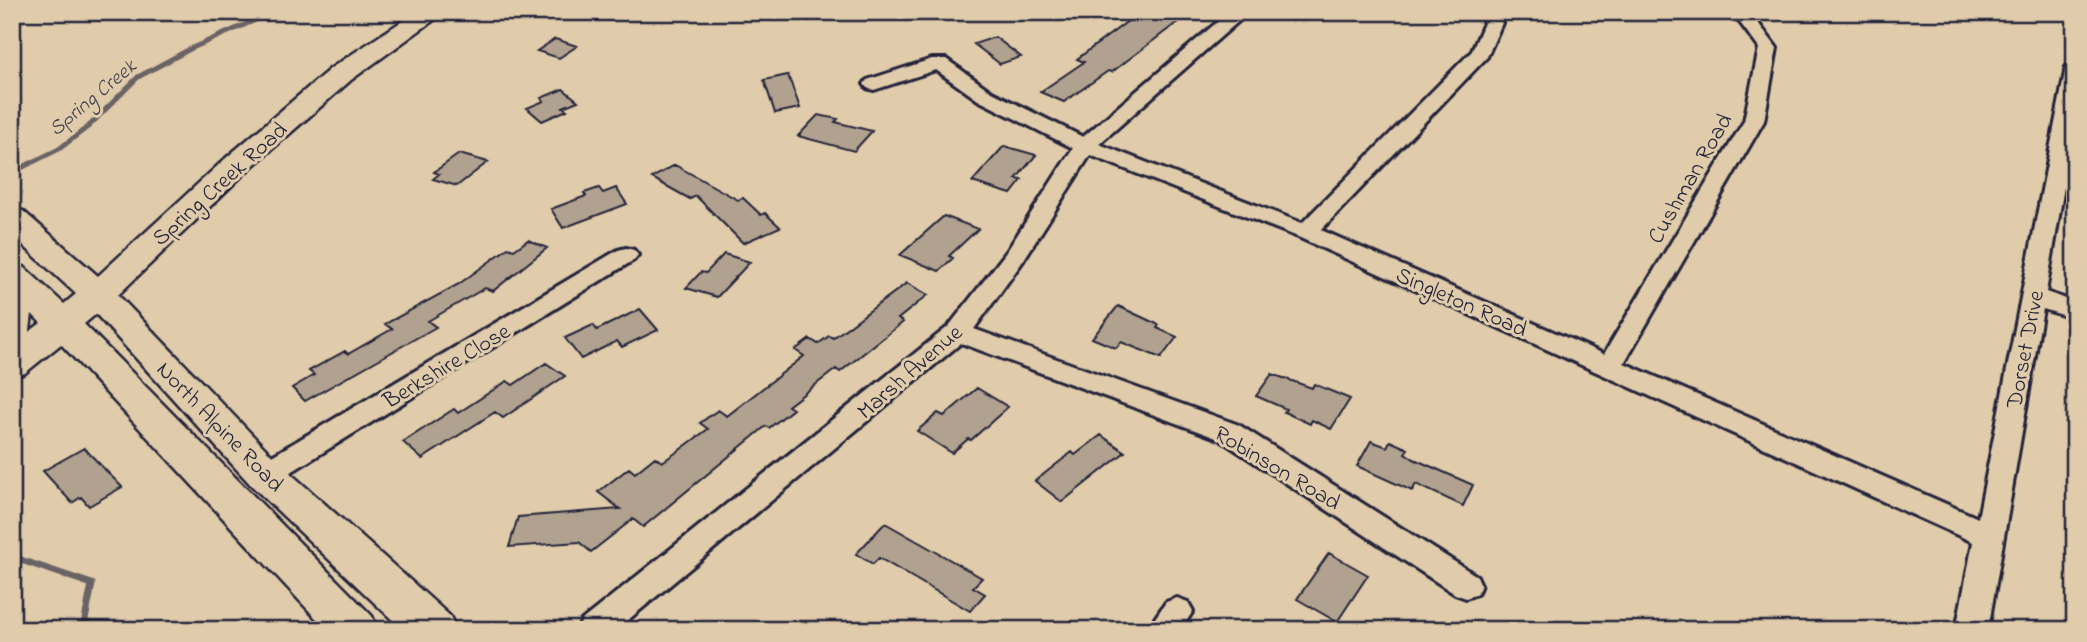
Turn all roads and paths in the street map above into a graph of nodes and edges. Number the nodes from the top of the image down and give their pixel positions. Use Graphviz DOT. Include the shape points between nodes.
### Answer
graph roads {
  1 [pos="433,12"];
  2 [pos="1240,12"];
  3 [pos="1488,12"];
  4 [pos="1741,12"];
  5 [pos="2075,67"];
  6 [pos="874,84"];
  7 [pos="2070,126"];
  8 [pos="1085,146"];
  9 [pos="12,218"];
  10 [pos="1306,232"];
  11 [pos="626,255"];
  12 [pos="16,279"];
  13 [pos="98,295"];
  14 [pos="2034,297"];
  15 [pos="2075,311"];
  16 [pos="62,323"];
  17 [pos="12,330"];
  18 [pos="958,332"];
  19 [pos="12,363"];
  20 [pos="1610,366"];
  21 [pos="265,474"];
  22 [pos="1989,536"];
  23 [pos="1466,585"];
  24 [pos="356,630"];
  25 [pos="434,630"];
  26 [pos="593,630"];
  27 [pos="1972,630"];
  1 -- 13 [label="main road, Spring Creek Road" via="341,74"];
  2 -- 8 [label="street, Marsh Avenue"];
  3 -- 10 [label="street" via="1493,23 1480,53"];
  4 -- 20 [label="street, Cushman Road" via="1768,48 1754,121"];
  5 -- 7 [label="street, Dorset Drive"];
  6 -- 8 [label="street, Singleton Road" via="939,63 985,96"];
  7 -- 14 [label="street, Dorset Drive"];
  8 -- 10 [label="street, Singleton Road"];
  8 -- 18 [label="street, Marsh Avenue" via="1015,256"];
  9 -- 13 [label="main road, North Alpine Road"];
  10 -- 20 [label="street, Singleton Road"];
  11 -- 21 [label="street, Berkshire Close"];
  12 -- 16 [label="main road, North Alpine Road"];
  12 -- 17 [label="main road"];
  13 -- 16 [label="main road, Spring Creek Road"];
  13 -- 21 [label="main road, North Alpine Road"];
  14 -- 15 [label="street"];
  14 -- 22 [label="street, Dorset Drive"];
  16 -- 19 [label="main road, Spring Creek Road"];
  16 -- 24 [label="main road, North Alpine Road"];
  18 -- 23 [label="street, Robinson Road" via="1229,432"];
  18 -- 26 [label="street, Marsh Avenue"];
  20 -- 22 [label="street, Singleton Road"];
  21 -- 25 [label="main road, North Alpine Road"];
  22 -- 27 [label="street, Dorset Drive"];
}
